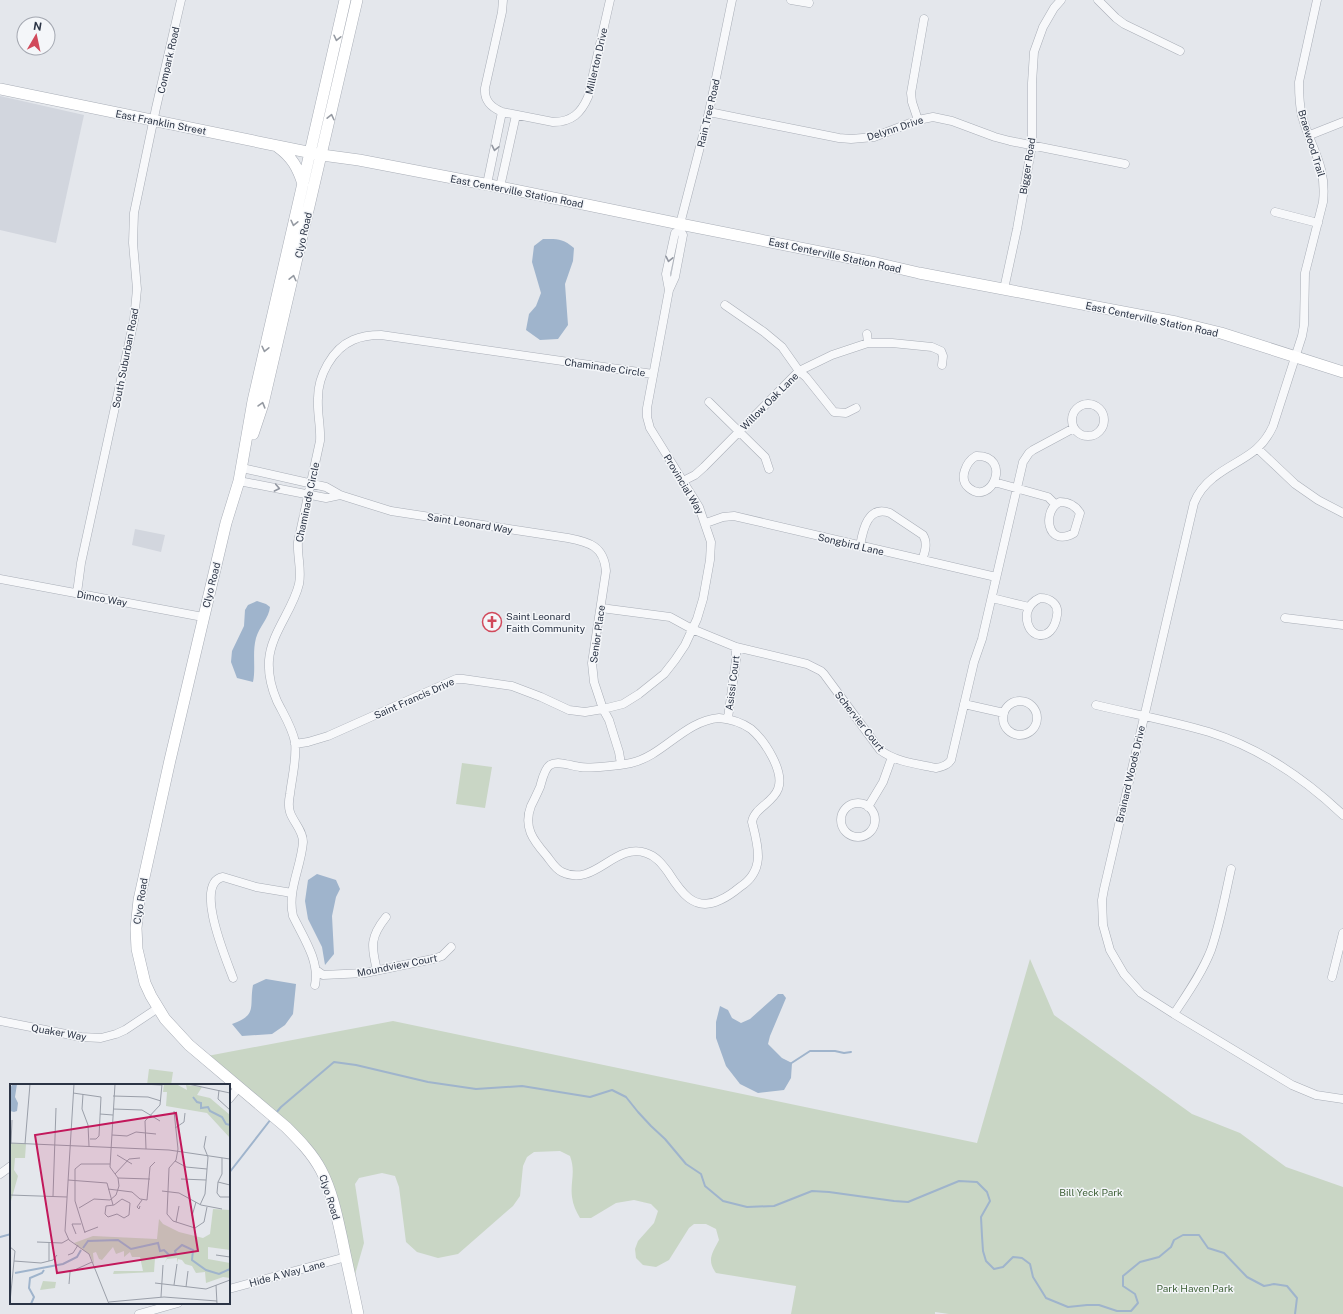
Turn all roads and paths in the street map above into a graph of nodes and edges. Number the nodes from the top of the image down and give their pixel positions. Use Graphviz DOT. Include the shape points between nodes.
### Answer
graph roads {
  1 [pos="181,0"];
  2 [pos="345,0"];
  3 [pos="358,0"];
  4 [pos="503,0"];
  5 [pos="610,0"];
  6 [pos="732,0"];
  7 [pos="791,0"];
  8 [pos="1061,0"];
  9 [pos="1098,0"];
  10 [pos="1317,0"];
  11 [pos="808,4"];
  12 [pos="924,19"];
  13 [pos="1180,52"];
  14 [pos="0,89"];
  15 [pos="502,112"];
  16 [pos="709,112"];
  17 [pos="516,115"];
  18 [pos="154,120"];
  19 [pos="918,120"];
  20 [pos="1343,122"];
  21 [pos="1310,135"];
  22 [pos="275,145"];
  23 [pos="1032,145"];
  24 [pos="316,153"];
  25 [pos="1125,164"];
  26 [pos="487,184"];
  27 [pos="303,185"];
  28 [pos="500,187"];
  29 [pos="1275,212"];
  30 [pos="1318,223"];
  31 [pos="680,227"];
  32 [pos="1004,289"];
  33 [pos="725,305"];
  34 [pos="867,334"];
  35 [pos="868,343"];
  36 [pos="1295,357"];
  37 [pos="942,365"];
  38 [pos="799,371"];
  39 [pos="1343,372"];
  40 [pos="653,374"];
  41 [pos="709,402"];
  42 [pos="856,408"];
  43 [pos="1074,428"];
  44 [pos="738,431"];
  45 [pos="1258,449"];
  46 [pos="242,468"];
  47 [pos="769,469"];
  48 [pos="239,481"];
  49 [pos="683,481"];
  50 [pos="994,482"];
  51 [pos="310,483"];
  52 [pos="1017,490"];
  53 [pos="308,494"];
  54 [pos="340,495"];
  55 [pos="1055,504"];
  56 [pos="1343,513"];
  57 [pos="706,523"];
  58 [pos="860,546"];
  59 [pos="599,550"];
  60 [pos="922,560"];
  61 [pos="996,577"];
  62 [pos="0,579"];
  63 [pos="77,593"];
  64 [pos="992,598"];
  65 [pos="1029,607"];
  66 [pos="601,608"];
  67 [pos="203,617"];
  68 [pos="1285,618"];
  69 [pos="1343,625"];
  70 [pos="692,629"];
  71 [pos="736,647"];
  72 [pos="964,704"];
  73 [pos="1096,705"];
  74 [pos="603,709"];
  75 [pos="1004,713"];
  76 [pos="1144,716"];
  77 [pos="728,718"];
  78 [pos="295,744"];
  79 [pos="892,758"];
  80 [pos="621,764"];
  81 [pos="868,807"];
  82 [pos="1341,809"];
  83 [pos="1231,869"];
  84 [pos="292,893"];
  85 [pos="386,917"];
  86 [pos="1343,933"];
  87 [pos="451,947"];
  88 [pos="316,970"];
  89 [pos="377,970"];
  90 [pos="1332,977"];
  91 [pos="233,978"];
  92 [pos="315,985"];
  93 [pos="158,1008"];
  94 [pos="1174,1014"];
  95 [pos="0,1021"];
  96 [pos="239,1087"];
  97 [pos="230,1098"];
  98 [pos="1343,1099"];
  99 [pos="10,1167"];
  100 [pos="0,1174"];
  101 [pos="346,1257"];
  102 [pos="230,1289"];
  103 [pos="174,1304"];
  104 [pos="139,1314"];
  105 [pos="358,1314"];
  1 -- 18 [label="street, Compark Road"];
  2 -- 24 [label="street, Clyo Road, one-way"];
  24 -- 3 [label="street, Clyo Road, one-way"];
  4 -- 15 [label="street" via="485,88 490,105"];
  5 -- 17 [label="street, Millerton Drive" via="588,97 579,112 560,122"];
  6 -- 16 [label="street, Rain Tree Road"];
  7 -- 11 [label="street"];
  8 -- 23 [label="street, Bigger Road" via="1043,26 1034,52"];
  9 -- 13 [label="street" via="1124,24"];
  10 -- 21 [label="street, Braewood Trail" via="1299,82 1302,116"];
  12 -- 19 [label="street" via="911,93"];
  14 -- 18 [label="street, East Franklin Street"];
  15 -- 17 [label="street, Millerton Drive"];
  15 -- 26 [label="street, one-way"];
  16 -- 19 [label="street, Delynn Drive" via="851,139 874,137"];
  16 -- 31 [label="street, Rain Tree Road"];
  17 -- 28 [label="street"];
  18 -- 22 [label="street, East Franklin Street"];
  18 -- 63 [label="street, South Suburban Road" via="134,213 133,243 137,289 134,320 81,563"];
  19 -- 23 [label="street, Delynn Drive" via="940,118 995,138"];
  20 -- 21 [label="street"];
  21 -- 30 [label="street, Braewood Trail" via="1323,176 1323,202"];
  22 -- 24 [label="street, East Franklin Street"];
  22 -- 27 [label="street" via="286,152 293,161"];
  23 -- 25 [label="street, Delynn Drive"];
  23 -- 32 [label="street, Bigger Road"];
  24 -- 26 [label="street, East Centerville Station Road"];
  24 -- 27 [label="street, Clyo Road"];
  46 -- 24 [label="street, Clyo Road, one-way" via="263,404"];
  26 -- 28 [label="street, East Centerville Station Road"];
  27 -- 46 [label="street, Clyo Road, one-way" via="253,401"];
  28 -- 31 [label="street, East Centerville Station Road"];
  29 -- 30 [label="street"];
  30 -- 36 [label="street, Braewood Trail" via="1305,273 1304,325"];
  31 -- 32 [label="street, East Centerville Station Road" via="774,242"];
  31 -- 40 [label="street, Provincial Way" via="683,235 675,277 669,290"];
  32 -- 36 [label="street, East Centerville Station Road" via="1176,322"];
  33 -- 38 [label="street" via="782,347"];
  34 -- 35 [label="street"];
  35 -- 37 [label="street, Willow Oak Lane" via="892,342 932,347 941,351"];
  35 -- 38 [label="street, Willow Oak Lane" via="832,355"];
  36 -- 39 [label="street, East Centerville Station Road"];
  36 -- 45 [label="street, Brainard Woods Drive" via="1273,426"];
  38 -- 42 [label="street" via="834,412 846,413"];
  38 -- 44 [label="street, Willow Oak Lane"];
  40 -- 49 [label="street, Provincial Way" via="647,408 650,428"];
  40 -- 51 [label="street, Chaminade Circle" via="391,336 367,336 352,340 341,347 332,358 323,372 318,387 321,433"];
  41 -- 44 [label="street"];
  43 -- 43 [label="street" via="1087,437 1097,434 1104,426 1102,410 1094,404 1080,406 1072,418"];
  43 -- 52 [label="street, Schervier Court" via="1029,453 1023,462"];
  44 -- 47 [label="street" via="765,456"];
  44 -- 49 [label="street, Willow Oak Lane" via="704,467"];
  45 -- 56 [label="street" via="1295,484"];
  45 -- 76 [label="street, Brainard Woods Drive" via="1211,479 1194,503"];
  46 -- 48 [label="street, Clyo Road"];
  46 -- 51 [label="street, Saint Leonard Way"];
  48 -- 53 [label="street, Saint Leonard Way, one-way"];
  48 -- 67 [label="street, Clyo Road"];
  49 -- 57 [label="street, Provincial Way"];
  50 -- 50 [label="street" via="996,469 991,460 976,456 968,462 964,477 969,488 983,491"];
  50 -- 52 [label="street"];
  51 -- 53 [label="street, Chaminade Circle"];
  51 -- 54 [label="street, Saint Leonard Way" via="326,487"];
  52 -- 55 [label="street" via="1048,497"];
  52 -- 61 [label="street, Schervier Court"];
  53 -- 54 [label="street, Saint Leonard Way" via="326,498"];
  53 -- 78 [label="street, Chaminade Circle" via="298,542 299,584 269,657 271,686 289,723"];
  54 -- 59 [label="street, Saint Leonard Way" via="391,511 584,541"];
  55 -- 55 [label="street" via="1051,514 1050,530 1058,536 1074,533 1080,513 1069,503"];
  57 -- 58 [label="street, Songbird Lane" via="734,516"];
  57 -- 70 [label="street, Provincial Way" via="711,542 710,560 703,599"];
  58 -- 60 [label="street, Songbird Lane"];
  58 -- 60 [label="street" via="862,532 868,520 877,512 886,512 923,535 926,544"];
  59 -- 66 [label="street, Senior Place" via="606,571"];
  60 -- 61 [label="street, Songbird Lane"];
  61 -- 64 [label="street, Schervier Court"];
  62 -- 63 [label="street, Dimco Way"];
  63 -- 67 [label="street, Dimco Way"];
  64 -- 65 [label="street"];
  64 -- 72 [label="street, Schervier Court"];
  65 -- 65 [label="street" via="1027,622 1030,630 1038,635 1051,632 1058,611 1054,602 1040,598"];
  66 -- 70 [label="street, Schervier Court" via="670,617"];
  66 -- 74 [label="street, Senior Place" via="592,663 594,682"];
  67 -- 93 [label="street, Clyo Road" via="136,914 136,945 141,968"];
  68 -- 69 [label="street"];
  70 -- 71 [label="street, Schervier Court"];
  70 -- 74 [label="street, Provincial Way" via="685,645 664,674 634,698"];
  71 -- 77 [label="street, Asissi Court"];
  71 -- 79 [label="street, Schervier Court" via="807,664 820,671 875,744"];
  72 -- 75 [label="street"];
  72 -- 79 [label="street, Schervier Court" via="951,760 945,765 936,768"];
  73 -- 76 [label="street"];
  74 -- 78 [label="street, Saint Francis Drive" via="585,712 569,710 512,686 456,679 328,736"];
  74 -- 80 [label="street, Senior Place" via="609,720"];
  75 -- 75 [label="street" via="1004,722 1012,733 1020,735 1033,730 1037,713 1028,702 1013,702"];
  76 -- 82 [label="street" via="1209,732 1253,750 1281,765"];
  76 -- 94 [label="street, Brainard Woods Drive" via="1104,889 1102,914 1110,950 1124,974 1141,993"];
  77 -- 80 [label="street" via="703,721 640,760"];
  77 -- 80 [label="street" via="747,727 760,739 776,764 780,783 775,795 752,818 759,850 754,873 743,885 719,901 706,904 687,897 660,861 641,851 622,854 588,874 576,876 556,869 529,831 528,822 531,807 546,770 550,765 559,763 582,768"];
  78 -- 84 [label="street, Chaminade Circle" via="289,804 303,842"];
  79 -- 81 [label="street" via="883,782"];
  81 -- 81 [label="street" via="854,804 843,813 842,827 857,838 867,835 875,824 874,814"];
  83 -- 94 [label="street" via="1211,950"];
  84 -- 88 [label="street, Chaminade Circle" via="293,916"];
  84 -- 91 [label="street" via="223,878 214,883 211,897 213,920"];
  85 -- 89 [label="street" via="378,927 373,941"];
  86 -- 90 [label="street"];
  87 -- 89 [label="street, Moundview Court" via="442,956 433,959"];
  88 -- 89 [label="street, Moundview Court" via="323,975"];
  88 -- 92 [label="street, Chaminade Circle"];
  93 -- 95 [label="street, Quaker Way" via="125,1030 101,1038 81,1037"];
  93 -- 96 [label="street, Clyo Road" via="189,1045"];
  94 -- 98 [label="street, Brainard Woods Drive" via="1292,1085 1316,1095"];
  96 -- 97 [label="street"];
  96 -- 101 [label="street, Clyo Road" via="301,1142 320,1169 336,1214"];
  99 -- 100 [label="street"];
  101 -- 102 [label="street, Hide A Way Lane"];
  101 -- 105 [label="street, Clyo Road"];
  103 -- 104 [label="street"];
}
